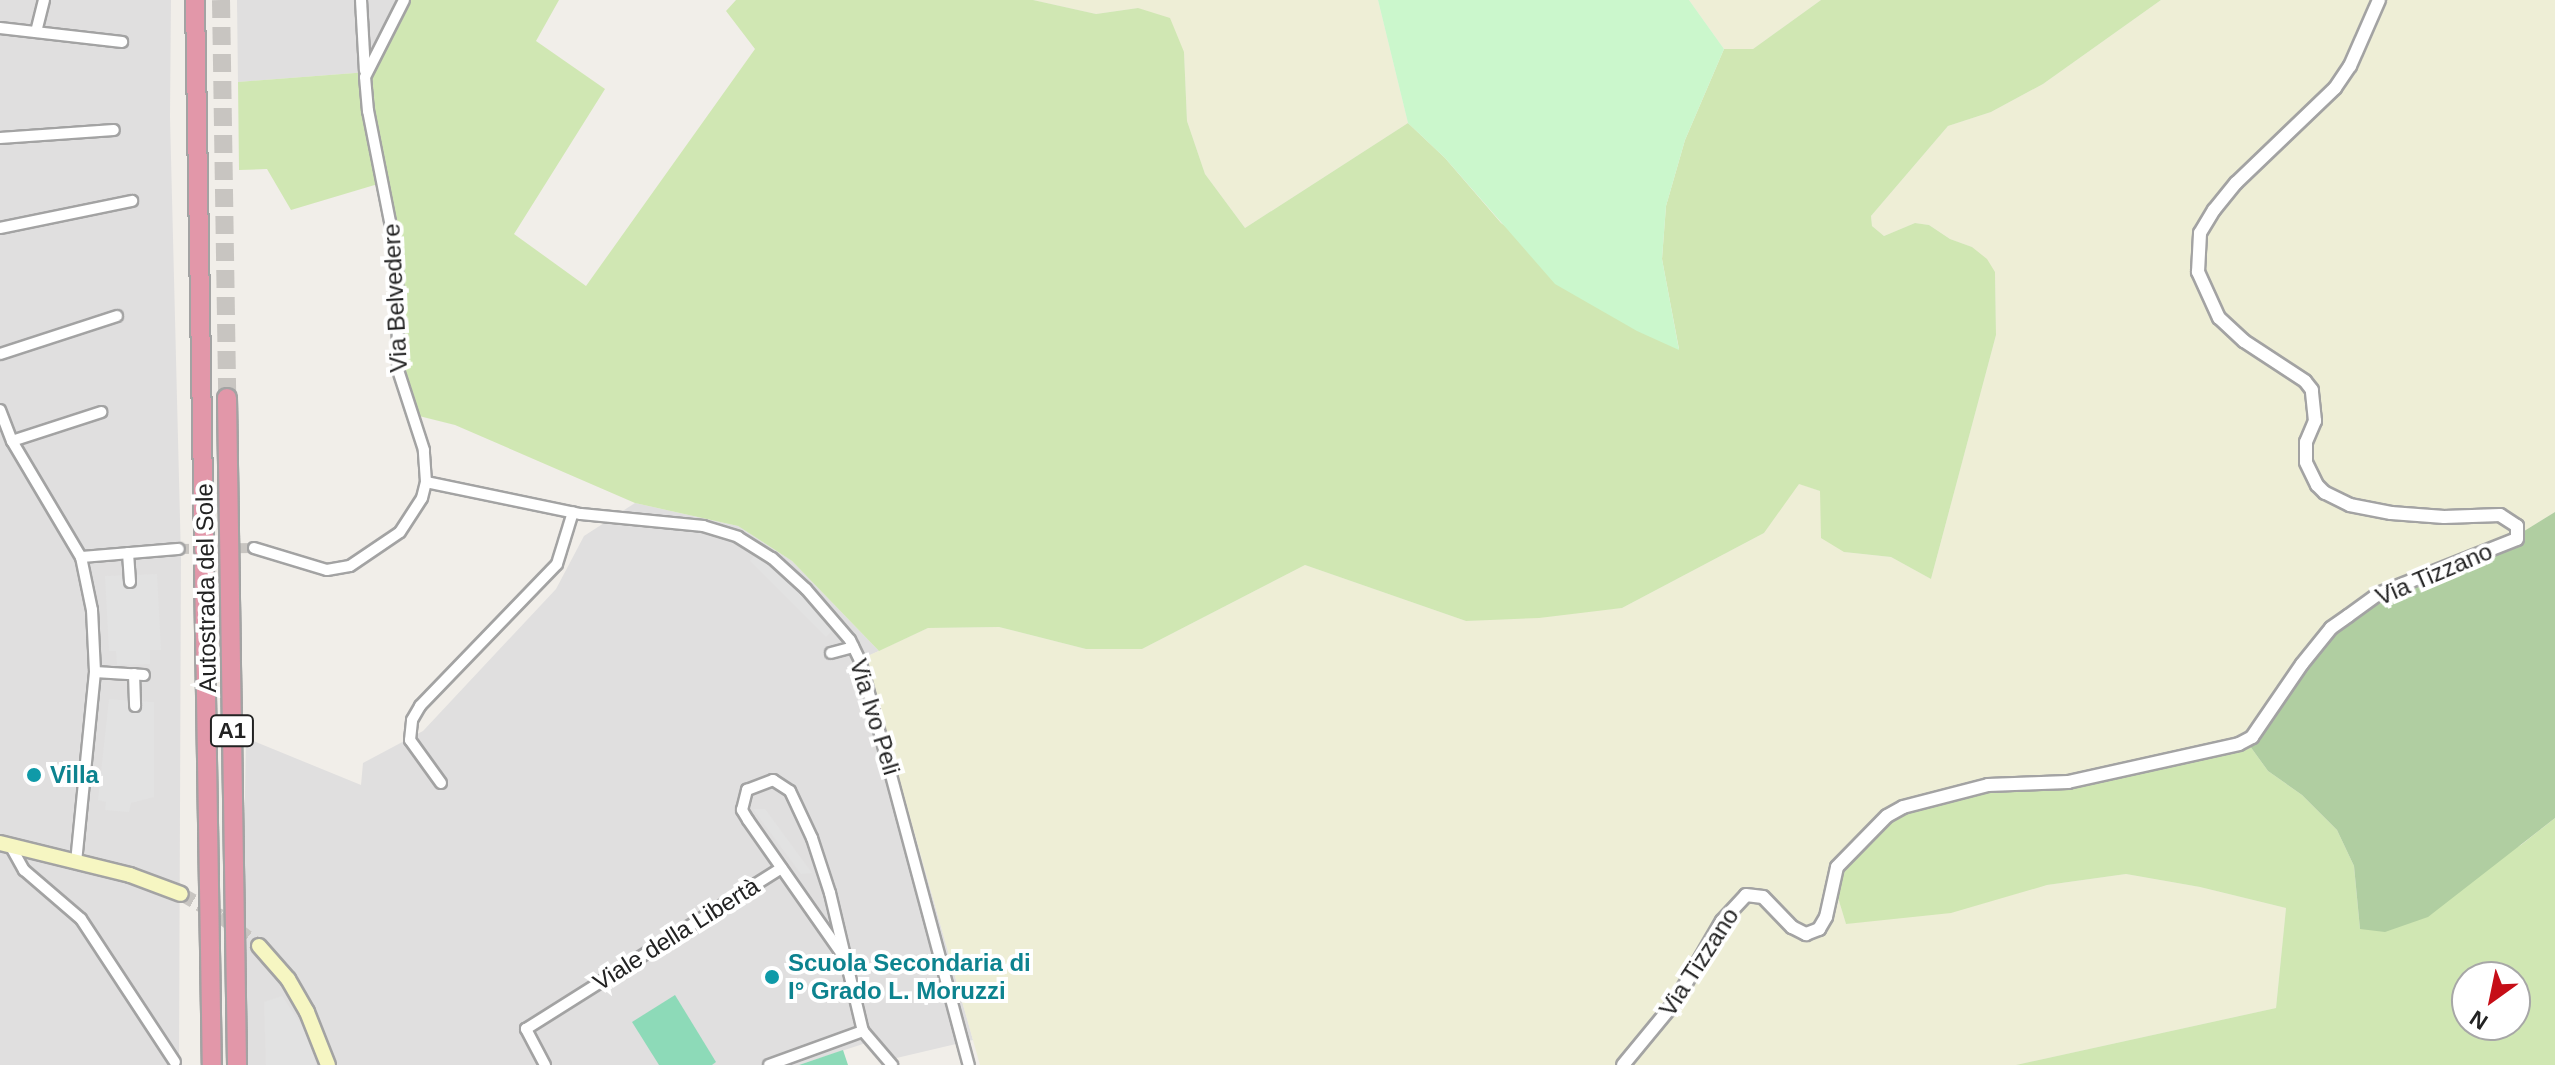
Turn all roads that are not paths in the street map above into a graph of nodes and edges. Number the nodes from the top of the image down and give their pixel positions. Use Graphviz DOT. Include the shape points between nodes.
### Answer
graph roads {
  1 [pos="44,0"];
  2 [pos="195,0"];
  3 [pos="361,0"];
  4 [pos="404,0"];
  5 [pos="2379,0"];
  6 [pos="0,28"];
  7 [pos="36,32"];
  8 [pos="122,42"];
  9 [pos="365,77"];
  10 [pos="114,130"];
  11 [pos="0,138"];
  12 [pos="132,201"];
  13 [pos="0,228"];
  14 [pos="117,316"];
  15 [pos="0,354"];
  16 [pos="227,398"];
  17 [pos="0,410"];
  18 [pos="101,412"];
  19 [pos="2,425"];
  20 [pos="12,441"];
  21 [pos="426,482"];
  22 [pos="573,512"];
  23 [pos="254,548"];
  24 [pos="179,549"];
  25 [pos="128,553"];
  26 [pos="81,557"];
  27 [pos="130,582"];
  28 [pos="853,647"];
  29 [pos="831,653"];
  30 [pos="95,672"];
  31 [pos="135,706"];
  32 [pos="441,783"];
  33 [pos="5,844"];
  34 [pos="76,861"];
  35 [pos="782,868"];
  36 [pos="181,894"];
  37 [pos="259,946"];
  38 [pos="846,960"];
  39 [pos="863,1031"];
  40 [pos="175,1062"];
  41 [pos="212,1065"];
  42 [pos="237,1065"];
  43 [pos="328,1065"];
  44 [pos="545,1065"];
  45 [pos="769,1065"];
  46 [pos="892,1065"];
  47 [pos="969,1065"];
  48 [pos="1623,1065"];
  1 -- 7 [label="street"];
  2 -- 41 [label="highway, Autostrada del Sole / A1"];
  3 -- 9 [label="street"];
  4 -- 9 [label="street, Via Belvedere"];
  5 -- 48 [label="street, Via Tizzano" via="2335,88 2214,210 2200,233 2198,272 2219,318 2312,390 2316,410 2306,462 2325,493 2350,505 2391,513 2500,515 2517,526 2517,539 2378,594 2331,628 2252,737 2239,744 2068,782 1988,785 1903,807 1887,816 1837,867 1826,917 1819,929 1806,934 1763,897 1746,895 1722,921 1675,1002"];
  6 -- 7 [label="street"];
  7 -- 8 [label="street"];
  9 -- 21 [label="street, Via Belvedere" via="397,257 398,370 424,450"];
  10 -- 11 [label="street"];
  12 -- 13 [label="street"];
  14 -- 15 [label="street"];
  16 -- 42 [label="highway, Autostrada del Sole / A1"];
  17 -- 19 [label="street"];
  18 -- 20 [label="street"];
  19 -- 20 [label="street"];
  20 -- 26 [label="street"];
  21 -- 22 [label="street, Via Ivo Peli"];
  21 -- 23 [label="street, Via Belvedere" via="409,523 350,566 327,570"];
  22 -- 28 [label="street, Via Ivo Peli" via="703,526 738,537 806,589"];
  22 -- 32 [label="street" via="557,564 412,720 410,740"];
  24 -- 25 [label="street"];
  25 -- 26 [label="street"];
  25 -- 27 [label="street"];
  26 -- 30 [label="street" via="92,610"];
  28 -- 29 [label="street"];
  28 -- 47 [label="street, Via Ivo Peli"];
  30 -- 31 [label="street" via="139,674"];
  30 -- 34 [label="street"];
  33 -- 34 [label="main road"];
  33 -- 40 [label="street" via="24,870 81,919"];
  34 -- 36 [label="main road"];
  35 -- 38 [label="street"];
  35 -- 38 [label="street, Viale della Libertà" via="742,810 747,790 773,780 790,791 812,838"];
  35 -- 44 [label="street, Viale della Libertà" via="526,1029"];
  37 -- 43 [label="main road" via="288,979"];
  38 -- 39 [label="street, Viale della Libertà"];
  39 -- 45 [label="street"];
  39 -- 46 [label="street, Viale della Libertà"];
}
